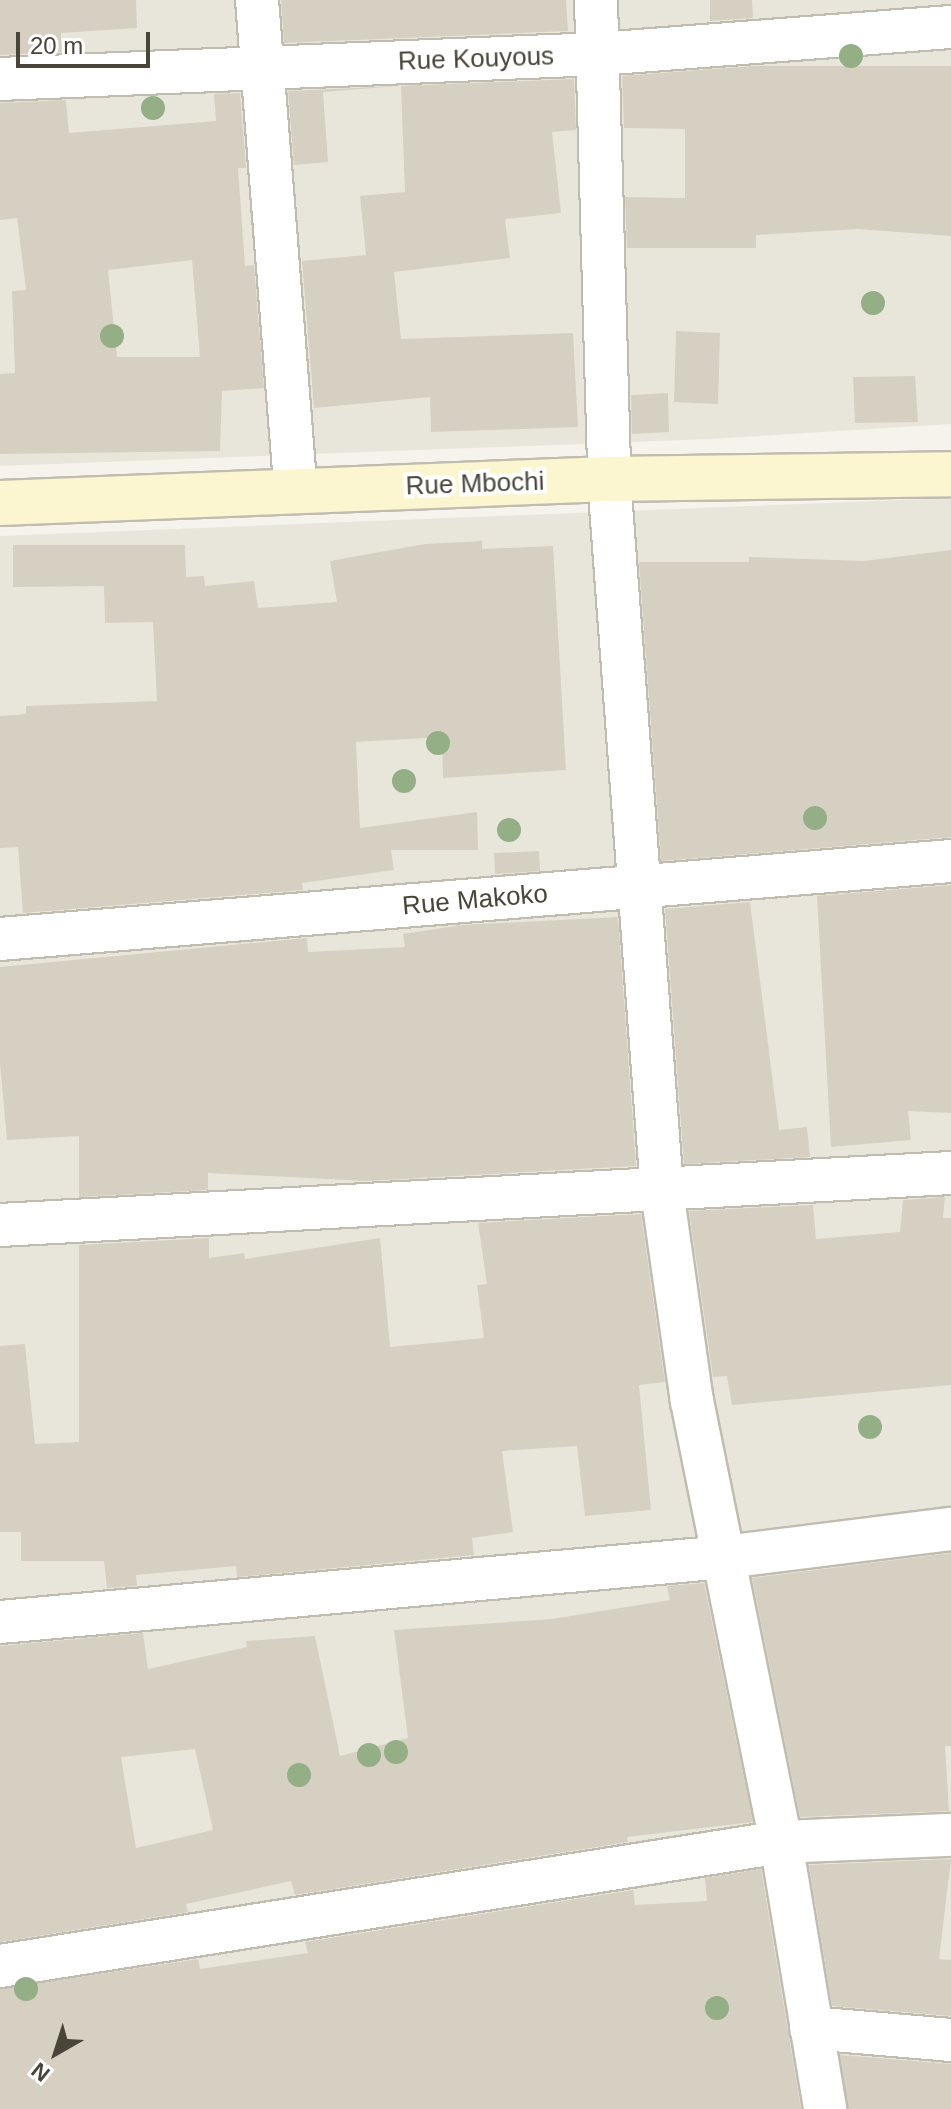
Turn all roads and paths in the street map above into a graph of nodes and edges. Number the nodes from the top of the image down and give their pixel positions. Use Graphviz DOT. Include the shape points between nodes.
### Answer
graph roads {
  1 [pos="257,0"];
  2 [pos="596,0"];
  3 [pos="951,27"];
  4 [pos="599,54"];
  5 [pos="260,67"];
  6 [pos="0,79"];
  7 [pos="951,474"];
  8 [pos="609,479"];
  9 [pos="296,491"];
  10 [pos="0,503"];
  11 [pos="951,861"];
  12 [pos="639,886"];
  13 [pos="0,939"];
  14 [pos="951,1173"];
  15 [pos="662,1191"];
  16 [pos="0,1225"];
  17 [pos="951,1529"];
  18 [pos="725,1557"];
  19 [pos="0,1622"];
  20 [pos="951,1835"];
  21 [pos="781,1842"];
  22 [pos="0,1966"];
  23 [pos="811,2028"];
  24 [pos="951,2040"];
  25 [pos="825,2109"];
  1 -- 5 [label="street"];
  2 -- 4 [label="street"];
  3 -- 4 [label="street, Rue Kouyous"];
  4 -- 5 [label="street, Rue Kouyous"];
  4 -- 8 [label="street"];
  5 -- 6 [label="street, Rue Kouyous"];
  5 -- 9 [label="street"];
  7 -- 8 [label="main road, Rue Mbochi"];
  8 -- 9 [label="main road, Rue Mbochi"];
  8 -- 12 [label="street"];
  9 -- 10 [label="main road, Rue Mbochi"];
  11 -- 12 [label="street, Rue Makoko"];
  12 -- 13 [label="street, Rue Makoko"];
  12 -- 15 [label="street"];
  14 -- 15 [label="street"];
  15 -- 16 [label="street"];
  15 -- 18 [label="street" via="692,1401"];
  17 -- 18 [label="street"];
  18 -- 19 [label="street"];
  18 -- 21 [label="street"];
  20 -- 21 [label="street"];
  21 -- 22 [label="street"];
  21 -- 23 [label="street"];
  23 -- 24 [label="street"];
  23 -- 25 [label="street"];
}
